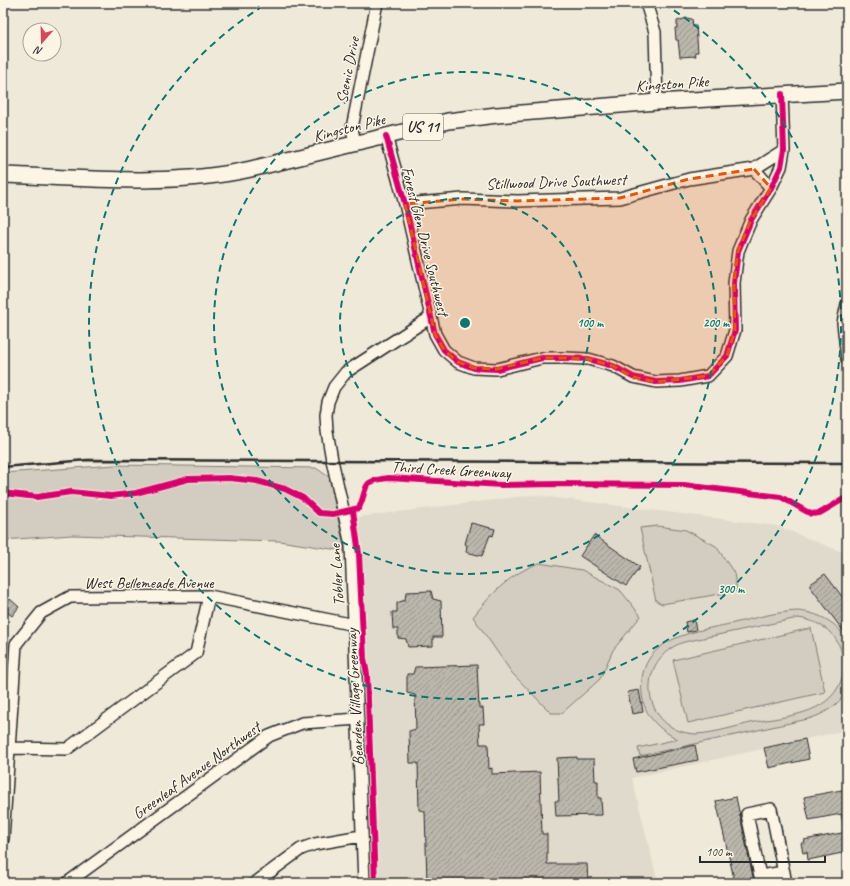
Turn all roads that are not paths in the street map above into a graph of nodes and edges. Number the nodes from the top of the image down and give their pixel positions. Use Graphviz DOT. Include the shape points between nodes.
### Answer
graph roads {
  1 [pos="377,3"];
  2 [pos="646,3"];
  3 [pos="847,91"];
  4 [pos="782,94"];
  5 [pos="657,102"];
  6 [pos="386,136"];
  7 [pos="355,144"];
  8 [pos="784,150"];
  9 [pos="754,169"];
  10 [pos="3,175"];
  11 [pos="771,188"];
  12 [pos="405,204"];
  13 [pos="847,304"];
  14 [pos="431,317"];
  15 [pos="847,359"];
  16 [pos="209,596"];
  17 [pos="355,625"];
  18 [pos="358,719"];
  19 [pos="10,748"];
  20 [pos="361,836"];
  21 [pos="3,839"];
  22 [pos="784,872"];
  23 [pos="67,883"];
  24 [pos="255,883"];
  25 [pos="364,883"];
  26 [pos="786,883"];
  1 -- 7 [label="street, Scenic Drive" via="352,128"];
  2 -- 5 [label="street" via="655,32"];
  3 -- 4 [label="main road, Kingston Pike / US 11"];
  4 -- 5 [label="main road, Kingston Pike / US 11"];
  4 -- 8 [label="street, Forest Glen Drive Southwest"];
  5 -- 6 [label="main road, Kingston Pike / US 11" via="448,121"];
  6 -- 7 [label="main road, Kingston Pike / US 11"];
  6 -- 12 [label="street, Forest Glen Drive Southwest"];
  7 -- 10 [label="main road, Kingston Pike / US 11" via="199,178"];
  8 -- 9 [label="street, Stillwood Drive Southwest"];
  8 -- 11 [label="street, Forest Glen Drive Southwest" via="781,167"];
  9 -- 11 [label="street"];
  9 -- 12 [label="street, Stillwood Drive Southwest" via="690,179 620,198 517,201 463,198"];
  11 -- 14 [label="street, Forest Glen Drive Southwest" via="751,220 738,251 734,283 735,330 727,356 708,376 656,382 633,378 613,366 565,358 542,358 497,369 474,368 458,362 444,350 435,334"];
  12 -- 14 [label="street, Forest Glen Drive Southwest"];
  13 -- 15 [label="street" via="843,323"];
  14 -- 17 [label="street, Tobler Lane" via="346,372 334,387 328,402 327,431 351,545"];
  16 -- 17 [label="street, West Bellemeade Avenue"];
  16 -- 19 [label="street" via="196,653 67,749"];
  16 -- 19 [label="street, West Bellemeade Avenue" via="70,597 41,613 16,644"];
  17 -- 18 [label="street, Tobler Lane"];
  18 -- 20 [label="street, Tobler Lane"];
  18 -- 23 [label="street, Greenleaf Avenue Northwest" via="302,723 269,736"];
  19 -- 21 [label="street"];
  20 -- 24 [label="street" via="315,844 302,849"];
  20 -- 25 [label="street, Tobler Lane"];
  22 -- 22 [label="street" via="771,809 747,814 760,876"];
  22 -- 26 [label="street"];
}
